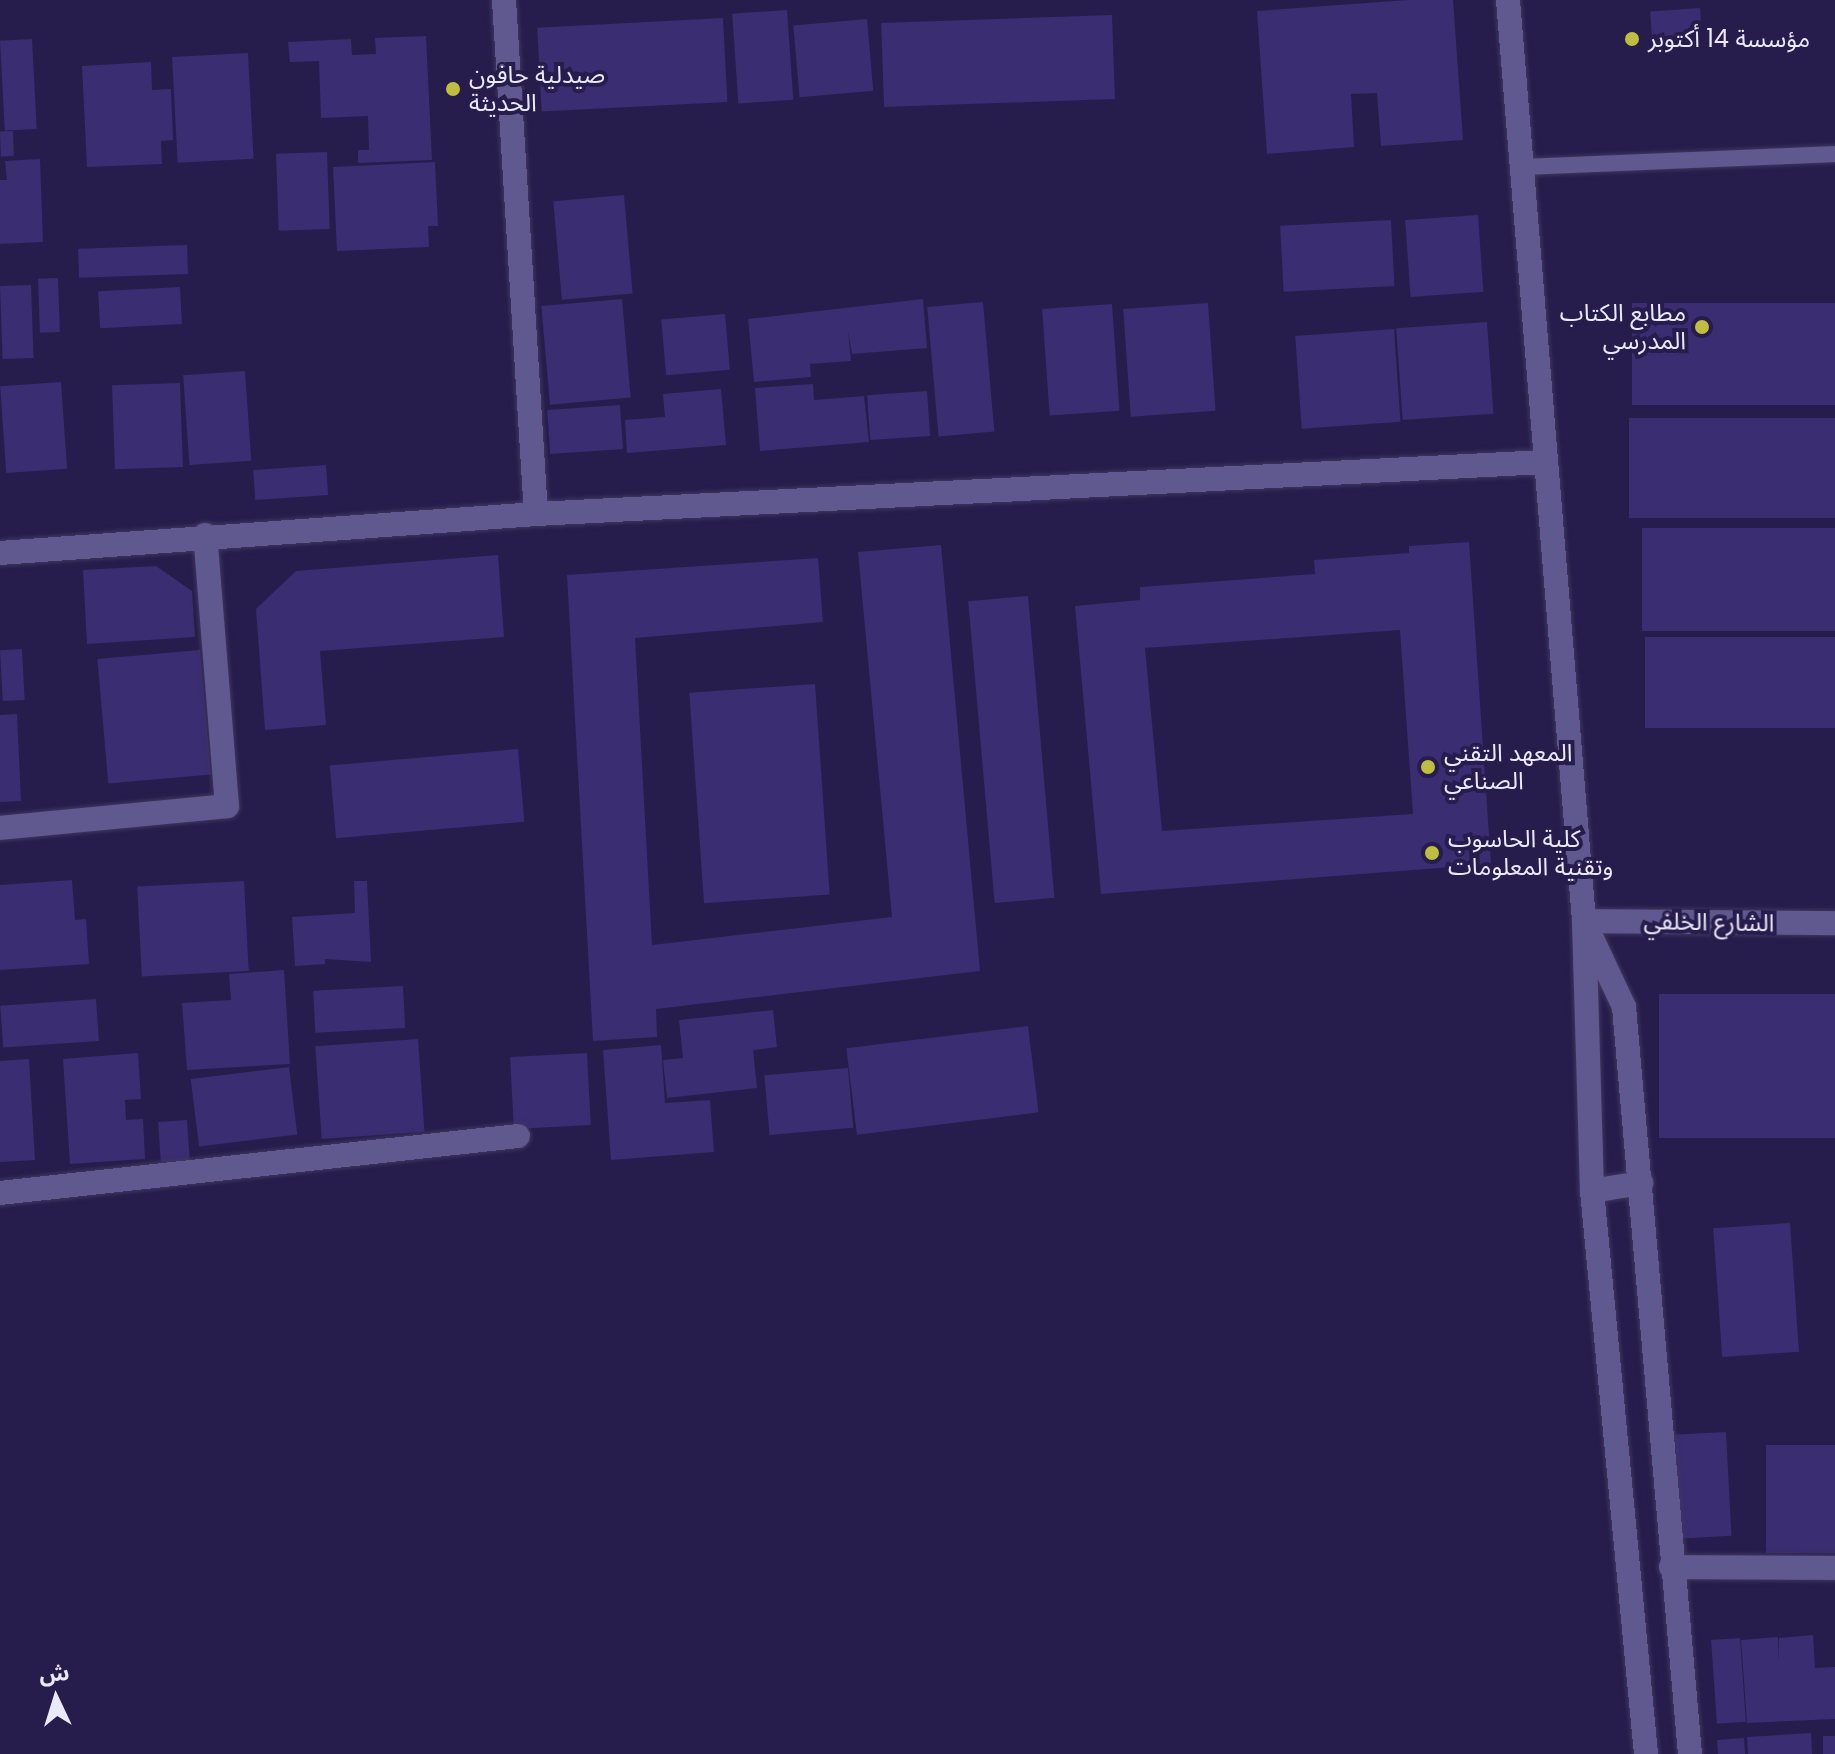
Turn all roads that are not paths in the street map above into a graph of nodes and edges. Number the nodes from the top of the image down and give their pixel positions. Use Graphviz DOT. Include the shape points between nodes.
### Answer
graph roads {
  1 [pos="504,0"];
  2 [pos="1508,0"];
  3 [pos="1835,154"];
  4 [pos="1525,167"];
  5 [pos="1546,462"];
  6 [pos="536,514"];
  7 [pos="205,535"];
  8 [pos="0,553"];
  9 [pos="0,828"];
  10 [pos="1584,921"];
  11 [pos="1835,923"];
  12 [pos="518,1136"];
  13 [pos="1641,1183"];
  14 [pos="1592,1191"];
  15 [pos="0,1193"];
  16 [pos="1671,1567"];
  17 [pos="1835,1568"];
  18 [pos="1630,1574"];
  19 [pos="1646,1754"];
  20 [pos="1690,1754"];
  1 -- 6 [label="street"];
  2 -- 4 [label="street"];
  3 -- 4 [label="lane"];
  4 -- 5 [label="street"];
  5 -- 6 [label="street"];
  5 -- 10 [label="street"];
  6 -- 7 [label="street"];
  7 -- 8 [label="street"];
  7 -- 9 [label="street" via="227,806"];
  10 -- 11 [label="street, الشارع الخلفي"];
  10 -- 13 [label="street" via="1624,1007"];
  10 -- 14 [label="street"];
  12 -- 15 [label="street"];
  13 -- 14 [label="street"];
  13 -- 16 [label="street"];
  14 -- 18 [label="street"];
  16 -- 17 [label="street"];
  16 -- 18 [label="street"];
  16 -- 20 [label="street"];
  18 -- 19 [label="street"];
}
